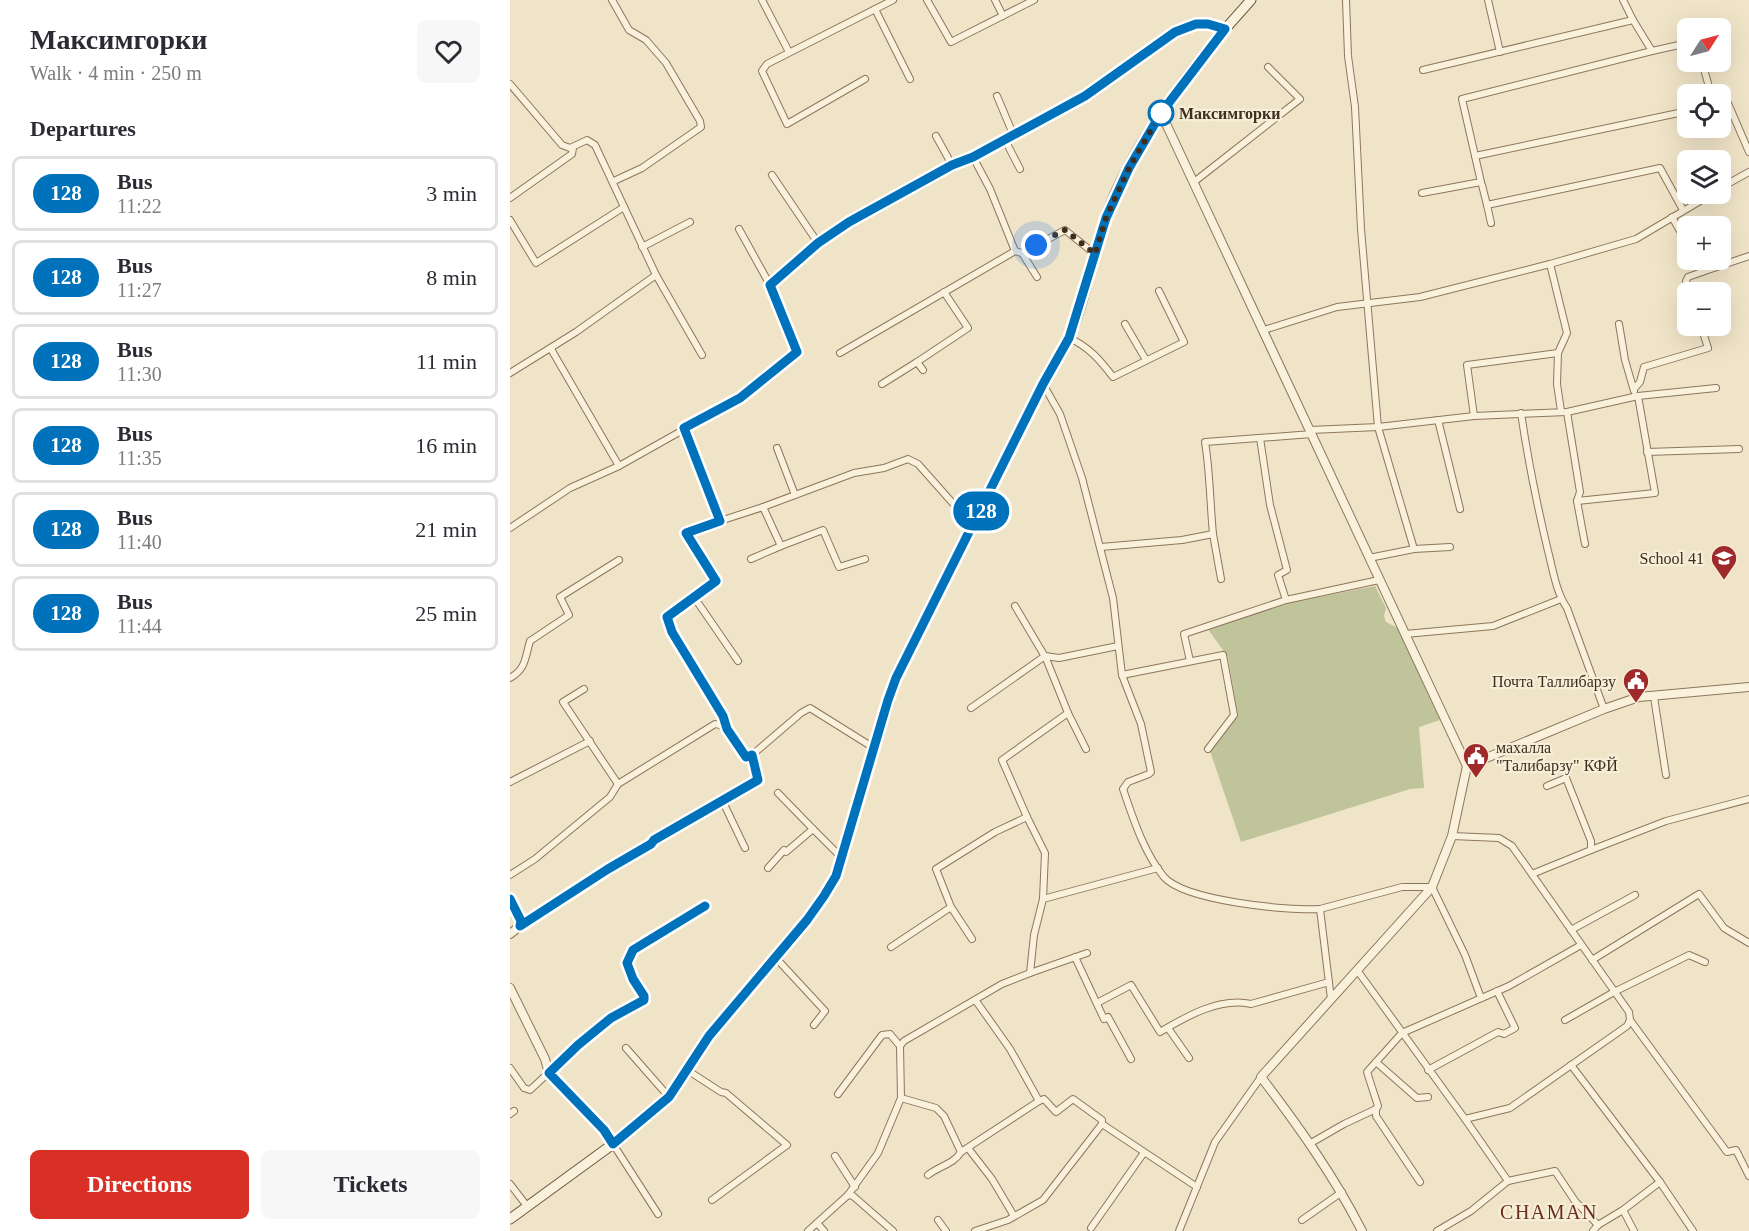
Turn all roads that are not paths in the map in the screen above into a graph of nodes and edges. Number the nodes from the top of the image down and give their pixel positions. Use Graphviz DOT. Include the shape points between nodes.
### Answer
graph roads {
  1 [pos="612,0"];
  2 [pos="762,0"];
  3 [pos="893,0"];
  4 [pos="927,0"];
  5 [pos="995,0"];
  6 [pos="1034,0"];
  7 [pos="1251,0"];
  8 [pos="1346,0"];
  9 [pos="1488,0"];
  10 [pos="1623,0"];
  11 [pos="875,9"];
  12 [pos="1003,16"];
  13 [pos="1633,20"];
  14 [pos="1225,29"];
  15 [pos="1677,45"];
  16 [pos="1652,51"];
  17 [pos="789,52"];
  18 [pos="1500,52"];
  19 [pos="1268,67"];
  20 [pos="1423,70"];
  21 [pos="866,79"];
  22 [pos="910,79"];
  23 [pos="510,84"];
  24 [pos="997,96"];
  25 [pos="1731,110"];
  26 [pos="1161,113"];
  27 [pos="1677,113"];
  28 [pos="1013,134"];
  29 [pos="936,136"];
  30 [pos="1004,138"];
  31 [pos="573,148"];
  32 [pos="1749,152"];
  33 [pos="1475,156"];
  34 [pos="973,157"];
  35 [pos="952,165"];
  36 [pos="1020,169"];
  37 [pos="1749,172"];
  38 [pos="772,175"];
  39 [pos="614,181"];
  40 [pos="1194,182"];
  41 [pos="1731,182"];
  42 [pos="1482,185"];
  43 [pos="1422,193"];
  44 [pos="510,198"];
  45 [pos="1694,204"];
  46 [pos="1487,205"];
  47 [pos="624,207"];
  48 [pos="1683,210"];
  49 [pos="1672,217"];
  50 [pos="510,220"];
  51 [pos="690,222"];
  52 [pos="1491,224"];
  53 [pos="1677,226"];
  54 [pos="739,230"];
  55 [pos="818,243"];
  56 [pos="642,247"];
  57 [pos="1018,252"];
  58 [pos="1095,254"];
  59 [pos="1749,256"];
  60 [pos="1550,264"];
  61 [pos="1702,272"];
  62 [pos="656,276"];
  63 [pos="1037,277"];
  64 [pos="1686,282"];
  65 [pos="770,285"];
  66 [pos="1159,291"];
  67 [pos="944,292"];
  68 [pos="1367,304"];
  69 [pos="1125,324"];
  70 [pos="1619,324"];
  71 [pos="1264,330"];
  72 [pos="1704,336"];
  73 [pos="1069,338"];
  74 [pos="551,349"];
  75 [pos="840,353"];
  76 [pos="1558,353"];
  77 [pos="702,356"];
  78 [pos="1146,360"];
  79 [pos="917,362"];
  80 [pos="923,370"];
  81 [pos="510,373"];
  82 [pos="882,384"];
  83 [pos="1043,384"];
  84 [pos="1716,388"];
  85 [pos="1636,394"];
  86 [pos="1564,412"];
  87 [pos="1521,413"];
  88 [pos="1474,416"];
  89 [pos="1438,420"];
  90 [pos="1378,427"];
  91 [pos="684,428"];
  92 [pos="1311,432"];
  93 [pos="1260,438"];
  94 [pos="777,448"];
  95 [pos="1739,449"];
  96 [pos="1647,453"];
  97 [pos="619,466"];
  98 [pos="795,495"];
  99 [pos="1577,501"];
  100 [pos="763,507"];
  101 [pos="1460,509"];
  102 [pos="720,521"];
  103 [pos="973,526"];
  104 [pos="510,528"];
  105 [pos="1213,534"];
  106 [pos="1585,544"];
  107 [pos="781,546"];
  108 [pos="1101,547"];
  109 [pos="1450,547"];
  110 [pos="1414,549"];
  111 [pos="1369,558"];
  112 [pos="751,559"];
  113 [pos="865,559"];
  114 [pos="619,560"];
  115 [pos="1221,579"];
  116 [pos="1379,580"];
  117 [pos="694,597"];
  118 [pos="1561,599"];
  119 [pos="1286,600"];
  120 [pos="1015,606"];
  121 [pos="1405,634"];
  122 [pos="1118,646"];
  123 [pos="1045,656"];
  124 [pos="738,661"];
  125 [pos="1190,661"];
  126 [pos="1122,675"];
  127 [pos="510,678"];
  128 [pos="1749,687"];
  129 [pos="584,689"];
  130 [pos="1654,697"];
  131 [pos="971,708"];
  132 [pos="1604,709"];
  133 [pos="1068,713"];
  134 [pos="727,729"];
  135 [pos="590,741"];
  136 [pos="874,748"];
  137 [pos="1086,749"];
  138 [pos="1208,749"];
  139 [pos="752,755"];
  140 [pos="1467,766"];
  141 [pos="1665,775"];
  142 [pos="510,782"];
  143 [pos="618,784"];
  144 [pos="1547,786"];
  145 [pos="778,793"];
  146 [pos="1749,799"];
  147 [pos="723,802"];
  148 [pos="1027,818"];
  149 [pos="813,829"];
  150 [pos="1452,836"];
  151 [pos="746,848"];
  152 [pos="1591,850"];
  153 [pos="841,857"];
  154 [pos="768,868"];
  155 [pos="1158,868"];
  156 [pos="1532,874"];
  157 [pos="510,875"];
  158 [pos="1432,887"];
  159 [pos="1635,895"];
  160 [pos="510,899"];
  161 [pos="1043,899"];
  162 [pos="705,906"];
  163 [pos="951,907"];
  164 [pos="1320,909"];
  165 [pos="520,926"];
  166 [pos="1571,930"];
  167 [pos="510,934"];
  168 [pos="972,939"];
  169 [pos="1749,943"];
  170 [pos="1581,945"];
  171 [pos="891,946"];
  172 [pos="1087,953"];
  173 [pos="775,957"];
  174 [pos="1075,957"];
  175 [pos="1592,960"];
  176 [pos="1705,962"];
  177 [pos="1357,970"];
  178 [pos="1030,973"];
  179 [pos="1329,982"];
  180 [pos="510,988"];
  181 [pos="1497,991"];
  182 [pos="1614,992"];
  183 [pos="1481,998"];
  184 [pos="1331,999"];
  185 [pos="976,1001"];
  186 [pos="1097,1004"];
  187 [pos="1565,1020"];
  188 [pos="1630,1020"];
  189 [pos="814,1025"];
  190 [pos="1168,1028"];
  191 [pos="1402,1033"];
  192 [pos="900,1046"];
  193 [pos="626,1047"];
  194 [pos="1189,1058"];
  195 [pos="1131,1059"];
  196 [pos="1376,1062"];
  197 [pos="1570,1065"];
  198 [pos="510,1068"];
  199 [pos="687,1070"];
  200 [pos="1428,1070"];
  201 [pos="549,1073"];
  202 [pos="1262,1077"];
  203 [pos="838,1094"];
  204 [pos="669,1097"];
  205 [pos="1428,1097"];
  206 [pos="901,1098"];
  207 [pos="1039,1101"];
  208 [pos="1376,1109"];
  209 [pos="1465,1119"];
  210 [pos="1102,1124"];
  211 [pos="1311,1143"];
  212 [pos="613,1144"];
  213 [pos="965,1150"];
  214 [pos="1143,1154"];
  215 [pos="835,1156"];
  216 [pos="928,1175"];
  217 [pos="1749,1176"];
  218 [pos="1508,1181"];
  219 [pos="1420,1182"];
  220 [pos="1660,1182"];
  221 [pos="510,1184"];
  222 [pos="855,1187"];
  223 [pos="1197,1187"];
  224 [pos="1342,1192"];
  225 [pos="848,1195"];
  226 [pos="712,1200"];
  227 [pos="527,1206"];
  228 [pos="1623,1210"];
  229 [pos="658,1214"];
  230 [pos="1014,1216"];
  231 [pos="510,1219"];
  232 [pos="938,1220"];
  233 [pos="1302,1220"];
  234 [pos="817,1223"];
  235 [pos="1598,1225"];
  236 [pos="1091,1228"];
  237 [pos="808,1231"];
  238 [pos="824,1231"];
  239 [pos="893,1231"];
  240 [pos="946,1231"];
  241 [pos="975,1231"];
  242 [pos="1179,1231"];
  243 [pos="1362,1231"];
  244 [pos="1437,1231"];
  245 [pos="1593,1231"];
  246 [pos="1634,1231"];
  247 [pos="1693,1231"];
  1 -- 39 [label="street" via="629,30 646,40 666,63 701,127 642,168"];
  2 -- 17 [label="street"];
  3 -- 11 [label="street"];
  4 -- 12 [label="street" via="951,42"];
  5 -- 12 [label="street"];
  6 -- 12 [label="street"];
  7 -- 14 [label="main road"];
  8 -- 68 [label="street"];
  9 -- 18 [label="street"];
  10 -- 13 [label="street"];
  11 -- 17 [label="street"];
  11 -- 22 [label="street"];
  13 -- 16 [label="street"];
  13 -- 18 [label="street"];
  14 -- 26 [label="main road"];
  14 -- 28 [label="street" via="1196,24 1175,32 1092,92"];
  15 -- 16 [label="street"];
  16 -- 33 [label="street" via="1462,99"];
  17 -- 21 [label="street" via="766,64 762,71 787,124"];
  18 -- 20 [label="street"];
  19 -- 40 [label="street" via="1300,99"];
  23 -- 31 [label="street" via="562,145"];
  24 -- 28 [label="street"];
  25 -- 32 [label="street"];
  26 -- 40 [label="street"];
  26 -- 58 [label="main road" via="1129,168 1106,218"];
  27 -- 33 [label="street"];
  28 -- 30 [label="street"];
  29 -- 35 [label="street"];
  30 -- 34 [label="street"];
  30 -- 36 [label="street"];
  31 -- 39 [label="street" via="585,141 593,143"];
  31 -- 44 [label="street" via="572,154"];
  33 -- 43 [label="street" via="1481,182"];
  34 -- 35 [label="street"];
  34 -- 57 [label="street"];
  35 -- 55 [label="street"];
  37 -- 41 [label="street"];
  38 -- 55 [label="street"];
  39 -- 47 [label="street"];
  40 -- 71 [label="street"];
  42 -- 46 [label="street"];
  45 -- 48 [label="street"];
  46 -- 48 [label="street" via="1660,168"];
  46 -- 52 [label="street"];
  47 -- 50 [label="street" via="536,263"];
  47 -- 56 [label="street"];
  48 -- 49 [label="street"];
  49 -- 53 [label="street"];
  49 -- 60 [label="street" via="1636,239"];
  51 -- 56 [label="street"];
  54 -- 65 [label="street"];
  55 -- 65 [label="street"];
  56 -- 62 [label="street"];
  57 -- 58 [label="street" via="1065,230"];
  57 -- 63 [label="street"];
  57 -- 67 [label="street"];
  58 -- 73 [label="main road"];
  59 -- 61 [label="street"];
  60 -- 68 [label="street" via="1420,297"];
  60 -- 76 [label="street" via="1567,333"];
  61 -- 64 [label="street" via="1688,277"];
  62 -- 74 [label="street"];
  62 -- 77 [label="street"];
  65 -- 91 [label="street" via="797,352 740,398"];
  66 -- 78 [label="street" via="1184,342"];
  67 -- 75 [label="street"];
  67 -- 79 [label="street" via="968,328"];
  68 -- 71 [label="street" via="1337,307"];
  68 -- 90 [label="street"];
  69 -- 78 [label="street"];
  70 -- 85 [label="street"];
  71 -- 92 [label="street"];
  72 -- 85 [label="street" via="1708,348 1644,367"];
  73 -- 78 [label="street" via="1081,342 1113,377"];
  73 -- 83 [label="main road"];
  74 -- 81 [label="street"];
  74 -- 97 [label="street"];
  76 -- 86 [label="street" via="1557,384"];
  76 -- 88 [label="street" via="1467,365"];
  79 -- 80 [label="street"];
  79 -- 82 [label="street"];
  83 -- 103 [label="main road"];
  83 -- 108 [label="street" via="1060,414"];
  84 -- 85 [label="street"];
  85 -- 86 [label="street"];
  85 -- 96 [label="street"];
  86 -- 87 [label="street"];
  86 -- 99 [label="street" via="1580,492"];
  87 -- 88 [label="street"];
  87 -- 118 [label="street" via="1533,491"];
  88 -- 89 [label="street"];
  89 -- 90 [label="street"];
  89 -- 101 [label="street"];
  90 -- 92 [label="street"];
  90 -- 110 [label="street"];
  91 -- 97 [label="street"];
  91 -- 102 [label="street"];
  92 -- 93 [label="street"];
  92 -- 111 [label="street"];
  93 -- 105 [label="street" via="1205,442"];
  93 -- 119 [label="street" via="1270,505 1287,570 1278,575"];
  94 -- 98 [label="street"];
  95 -- 96 [label="street"];
  96 -- 99 [label="street" via="1654,493"];
  97 -- 104 [label="street" via="570,488"];
  98 -- 100 [label="street"];
  98 -- 103 [label="street" via="854,473 908,459 918,464"];
  99 -- 106 [label="street"];
  100 -- 102 [label="street"];
  100 -- 107 [label="street"];
  102 -- 117 [label="street" via="686,533 716,581"];
  103 -- 136 [label="main road" via="896,678"];
  105 -- 108 [label="street"];
  105 -- 115 [label="street"];
  107 -- 112 [label="street"];
  107 -- 113 [label="street" via="823,530 838,567"];
  108 -- 122 [label="street" via="1113,598"];
  109 -- 110 [label="street"];
  110 -- 111 [label="street"];
  111 -- 116 [label="street"];
  114 -- 127 [label="street" via="560,597 569,615 530,641 525,665"];
  116 -- 119 [label="street"];
  116 -- 121 [label="street"];
  117 -- 124 [label="street"];
  117 -- 134 [label="street" via="667,617"];
  118 -- 121 [label="street" via="1493,626"];
  118 -- 132 [label="street"];
  119 -- 125 [label="street" via="1184,634"];
  120 -- 123 [label="street"];
  121 -- 140 [label="street"];
  122 -- 123 [label="street" via="1059,658"];
  122 -- 126 [label="street"];
  123 -- 131 [label="street"];
  123 -- 133 [label="street"];
  125 -- 126 [label="street"];
  125 -- 138 [label="street" via="1223,655 1234,716"];
  126 -- 155 [label="street" via="1141,724 1151,768 1149,774 1128,782 1124,789"];
  128 -- 130 [label="street"];
  129 -- 135 [label="street" via="563,702"];
  130 -- 132 [label="street" via="1639,697"];
  130 -- 141 [label="street"];
  132 -- 140 [label="street"];
  133 -- 137 [label="street"];
  133 -- 148 [label="street" via="1002,760"];
  134 -- 139 [label="street" via="746,757"];
  134 -- 143 [label="street" via="715,724"];
  135 -- 142 [label="street"];
  135 -- 143 [label="street"];
  136 -- 139 [label="street" via="810,708"];
  136 -- 153 [label="main road"];
  139 -- 147 [label="street" via="758,780"];
  140 -- 150 [label="street"];
  143 -- 157 [label="street" via="610,797"];
  144 -- 152 [label="street" via="1566,778"];
  145 -- 149 [label="street"];
  146 -- 152 [label="street" via="1666,821"];
  147 -- 151 [label="street"];
  147 -- 165 [label="street" via="654,840"];
  148 -- 161 [label="street" via="1045,853"];
  148 -- 163 [label="street" via="995,832 936,869"];
  149 -- 153 [label="street"];
  149 -- 154 [label="street" via="784,850"];
  150 -- 156 [label="street" via="1506,841"];
  150 -- 158 [label="street"];
  152 -- 156 [label="street"];
  153 -- 173 [label="main road" via="836,876 824,896"];
  155 -- 161 [label="street"];
  155 -- 164 [label="street" via="1174,885 1212,897 1276,909"];
  156 -- 166 [label="street"];
  158 -- 164 [label="street" via="1402,887"];
  158 -- 177 [label="street"];
  158 -- 183 [label="street"];
  159 -- 166 [label="street"];
  160 -- 165 [label="street"];
  161 -- 178 [label="street"];
  162 -- 201 [label="street" via="633,950 627,963 644,1000 611,1018"];
  163 -- 168 [label="street"];
  163 -- 171 [label="street"];
  164 -- 179 [label="street"];
  165 -- 167 [label="street"];
  166 -- 170 [label="street"];
  169 -- 175 [label="street" via="1724,928 1699,894"];
  170 -- 175 [label="street"];
  170 -- 181 [label="street"];
  172 -- 174 [label="street"];
  173 -- 189 [label="street" via="825,1011"];
  173 -- 199 [label="main road" via="712,1032"];
  174 -- 178 [label="street"];
  174 -- 186 [label="street"];
  175 -- 182 [label="street"];
  176 -- 182 [label="street" via="1689,955"];
  177 -- 184 [label="street"];
  177 -- 191 [label="street"];
  178 -- 185 [label="street" via="1002,984"];
  179 -- 184 [label="street"];
  179 -- 190 [label="street" via="1251,1004 1239,1001 1221,1005 1187,1016"];
  180 -- 201 [label="street"];
  181 -- 183 [label="street"];
  181 -- 200 [label="street" via="1515,1028 1504,1034 1498,1032"];
  182 -- 187 [label="street"];
  182 -- 188 [label="street" via="1629,1012"];
  183 -- 191 [label="street"];
  184 -- 202 [label="street"];
  185 -- 192 [label="street"];
  185 -- 207 [label="street" via="1010,1049"];
  186 -- 190 [label="street" via="1131,985 1160,1032"];
  186 -- 195 [label="street"];
  188 -- 197 [label="street"];
  188 -- 217 [label="street" via="1727,1152 1736,1149"];
  190 -- 194 [label="street"];
  191 -- 196 [label="street"];
  191 -- 200 [label="street"];
  192 -- 203 [label="street" via="890,1034 882,1035"];
  192 -- 206 [label="street"];
  193 -- 204 [label="street"];
  196 -- 205 [label="street" via="1417,1098"];
  196 -- 208 [label="street" via="1367,1072 1374,1088"];
  197 -- 209 [label="street" via="1504,1111"];
  197 -- 220 [label="street"];
  198 -- 201 [label="street" via="527,1090"];
  199 -- 204 [label="main road"];
  199 -- 226 [label="street" via="726,1093 787,1145"];
  200 -- 209 [label="street"];
  201 -- 212 [label="street"];
  202 -- 211 [label="street"];
  202 -- 223 [label="street" via="1215,1142"];
  204 -- 212 [label="main road"];
  206 -- 213 [label="street" via="936,1107"];
  206 -- 222 [label="street" via="878,1153"];
  207 -- 210 [label="street" via="1044,1099 1056,1112 1073,1099 1102,1120"];
  207 -- 213 [label="street"];
  208 -- 211 [label="street"];
  208 -- 219 [label="street" via="1376,1116"];
  209 -- 218 [label="street"];
  210 -- 214 [label="street"];
  210 -- 230 [label="street" via="1043,1200"];
  211 -- 224 [label="street"];
  212 -- 227 [label="main road"];
  212 -- 229 [label="street"];
  213 -- 216 [label="street" via="950,1164"];
  213 -- 230 [label="street" via="992,1179"];
  214 -- 223 [label="street"];
  214 -- 236 [label="street"];
  215 -- 222 [label="street"];
  218 -- 235 [label="street" via="1555,1171 1575,1202"];
  218 -- 244 [label="street" via="1471,1211"];
  220 -- 228 [label="street"];
  220 -- 247 [label="street"];
  221 -- 227 [label="street"];
  222 -- 225 [label="street"];
  223 -- 242 [label="street"];
  224 -- 233 [label="street"];
  224 -- 243 [label="street"];
  225 -- 234 [label="street"];
  225 -- 239 [label="street"];
  227 -- 231 [label="main road"];
  228 -- 235 [label="street"];
  228 -- 246 [label="street"];
  230 -- 241 [label="street"];
  232 -- 240 [label="street"];
  234 -- 237 [label="street"];
  234 -- 238 [label="street"];
  235 -- 245 [label="street"];
}
